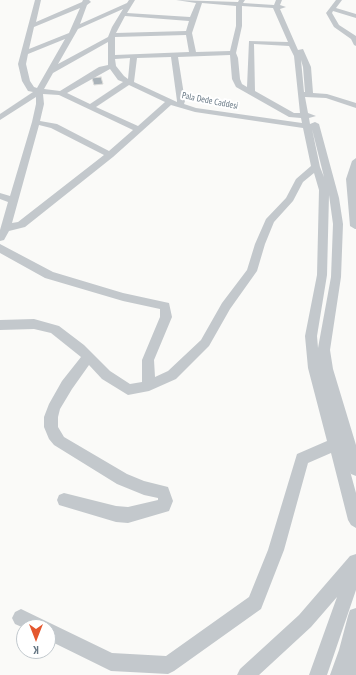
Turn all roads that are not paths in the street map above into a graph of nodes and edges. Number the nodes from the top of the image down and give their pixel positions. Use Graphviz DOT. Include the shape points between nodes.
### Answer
graph roads {
  1 [pos="46,0"];
  2 [pos="93,0"];
  3 [pos="179,0"];
  4 [pos="339,0"];
  5 [pos="200,1"];
  6 [pos="37,2"];
  7 [pos="85,2"];
  8 [pos="130,2"];
  9 [pos="241,2"];
  10 [pos="281,3"];
  11 [pos="332,9"];
  12 [pos="122,14"];
  13 [pos="356,16"];
  14 [pos="193,20"];
  15 [pos="32,26"];
  16 [pos="73,31"];
  17 [pos="189,33"];
  18 [pos="112,36"];
  19 [pos="292,44"];
  20 [pos="356,44"];
  21 [pos="25,53"];
  22 [pos="233,53"];
  23 [pos="193,54"];
  24 [pos="174,55"];
  25 [pos="134,56"];
  26 [pos="111,58"];
  27 [pos="112,66"];
  28 [pos="50,72"];
  29 [pos="130,82"];
  30 [pos="251,90"];
  31 [pos="39,92"];
  32 [pos="62,93"];
  33 [pos="304,94"];
  34 [pos="170,102"];
  35 [pos="179,105"];
  36 [pos="356,106"];
  37 [pos="91,107"];
  38 [pos="309,116"];
  39 [pos="0,118"];
  40 [pos="36,122"];
  41 [pos="311,127"];
  42 [pos="139,130"];
  43 [pos="110,155"];
  44 [pos="356,161"];
  45 [pos="316,167"];
  46 [pos="0,196"];
  47 [pos="14,201"];
  48 [pos="355,226"];
  49 [pos="6,228"];
  50 [pos="0,238"];
  51 [pos="0,248"];
  52 [pos="0,325"];
  53 [pos="88,357"];
  54 [pos="149,386"];
  55 [pos="334,445"];
  56 [pos="356,469"];
  57 [pos="64,500"];
  58 [pos="356,520"];
  59 [pos="356,563"];
  60 [pos="356,616"];
  61 [pos="56,635"];
  62 [pos="348,650"];
  63 [pos="246,675"];
  64 [pos="318,675"];
  65 [pos="338,675"];
  66 [pos="350,675"];
  1 -- 6 [label="street"];
  2 -- 7 [label="street"];
  3 -- 5 [label="street"];
  4 -- 11 [label="street"];
  5 -- 9 [label="street"];
  5 -- 14 [label="street"];
  6 -- 15 [label="street"];
  7 -- 15 [label="street"];
  7 -- 16 [label="street"];
  8 -- 12 [label="street"];
  8 -- 16 [label="street"];
  9 -- 10 [label="street"];
  9 -- 22 [label="street"];
  10 -- 19 [label="street"];
  10 -- 33 [label="street" via="307,67"];
  11 -- 13 [label="street"];
  11 -- 20 [label="street" via="329,13 336,26 354,38"];
  12 -- 14 [label="street"];
  12 -- 18 [label="street"];
  14 -- 17 [label="street"];
  15 -- 21 [label="street"];
  16 -- 21 [label="street"];
  16 -- 28 [label="street"];
  17 -- 18 [label="street"];
  17 -- 23 [label="street"];
  18 -- 26 [label="street"];
  18 -- 28 [label="street"];
  19 -- 30 [label="street" via="251,42"];
  19 -- 33 [label="street" via="297,56"];
  21 -- 31 [label="street" via="22,64 26,81 31,89"];
  22 -- 23 [label="street"];
  22 -- 30 [label="street" via="236,79 239,84"];
  23 -- 24 [label="street"];
  24 -- 25 [label="street"];
  24 -- 35 [label="street" via="181,100"];
  25 -- 26 [label="street"];
  25 -- 29 [label="street" via="133,80"];
  26 -- 27 [label="street"];
  27 -- 29 [label="street, Pala Dede Caddesi" via="121,78"];
  27 -- 32 [label="street" via="102,69"];
  28 -- 31 [label="street"];
  29 -- 34 [label="street, Pala Dede Caddesi"];
  29 -- 37 [label="street" via="115,89"];
  30 -- 38 [label="street" via="292,115"];
  31 -- 32 [label="street"];
  31 -- 39 [label="street"];
  31 -- 40 [label="street" via="40,104"];
  32 -- 37 [label="street"];
  33 -- 36 [label="street" via="327,96"];
  33 -- 38 [label="street"];
  34 -- 35 [label="street, Pala Dede Caddesi"];
  34 -- 42 [label="street"];
  35 -- 41 [label="street, Pala Dede Caddesi" via="195,110"];
  37 -- 42 [label="street"];
  38 -- 41 [label="street"];
  40 -- 43 [label="street" via="54,126"];
  40 -- 47 [label="street"];
  41 -- 45 [label="street"];
  41 -- 56 [label="street" via="334,198 338,224 336,277 324,350 327,369"];
  42 -- 43 [label="street"];
  43 -- 49 [label="street" via="21,225"];
  44 -- 48 [label="street" via="351,179"];
  45 -- 54 [label="street" via="300,181 290,199 270,221 252,271 226,306 205,342 172,375"];
  45 -- 55 [label="street" via="324,190 322,275 311,336 314,368"];
  46 -- 47 [label="street"];
  47 -- 49 [label="street"];
  49 -- 50 [label="street"];
  51 -- 54 [label="street" via="49,275 123,298 165,306 166,317 148,360"];
  52 -- 53 [label="street" via="34,324 55,329"];
  53 -- 54 [label="street" via="106,375 128,390"];
  53 -- 57 [label="street" via="54,408 51,427 54,435 59,441 128,481 163,492 166,501 164,506 128,516"];
  55 -- 58 [label="street"];
  55 -- 61 [label="street" via="302,459 276,550 255,603 168,665 111,662"];
  59 -- 63 [label="street" via="305,621"];
  59 -- 64 [label="street"];
  60 -- 62 [label="street"];
  62 -- 65 [label="street"];
  62 -- 66 [label="street"];
}
